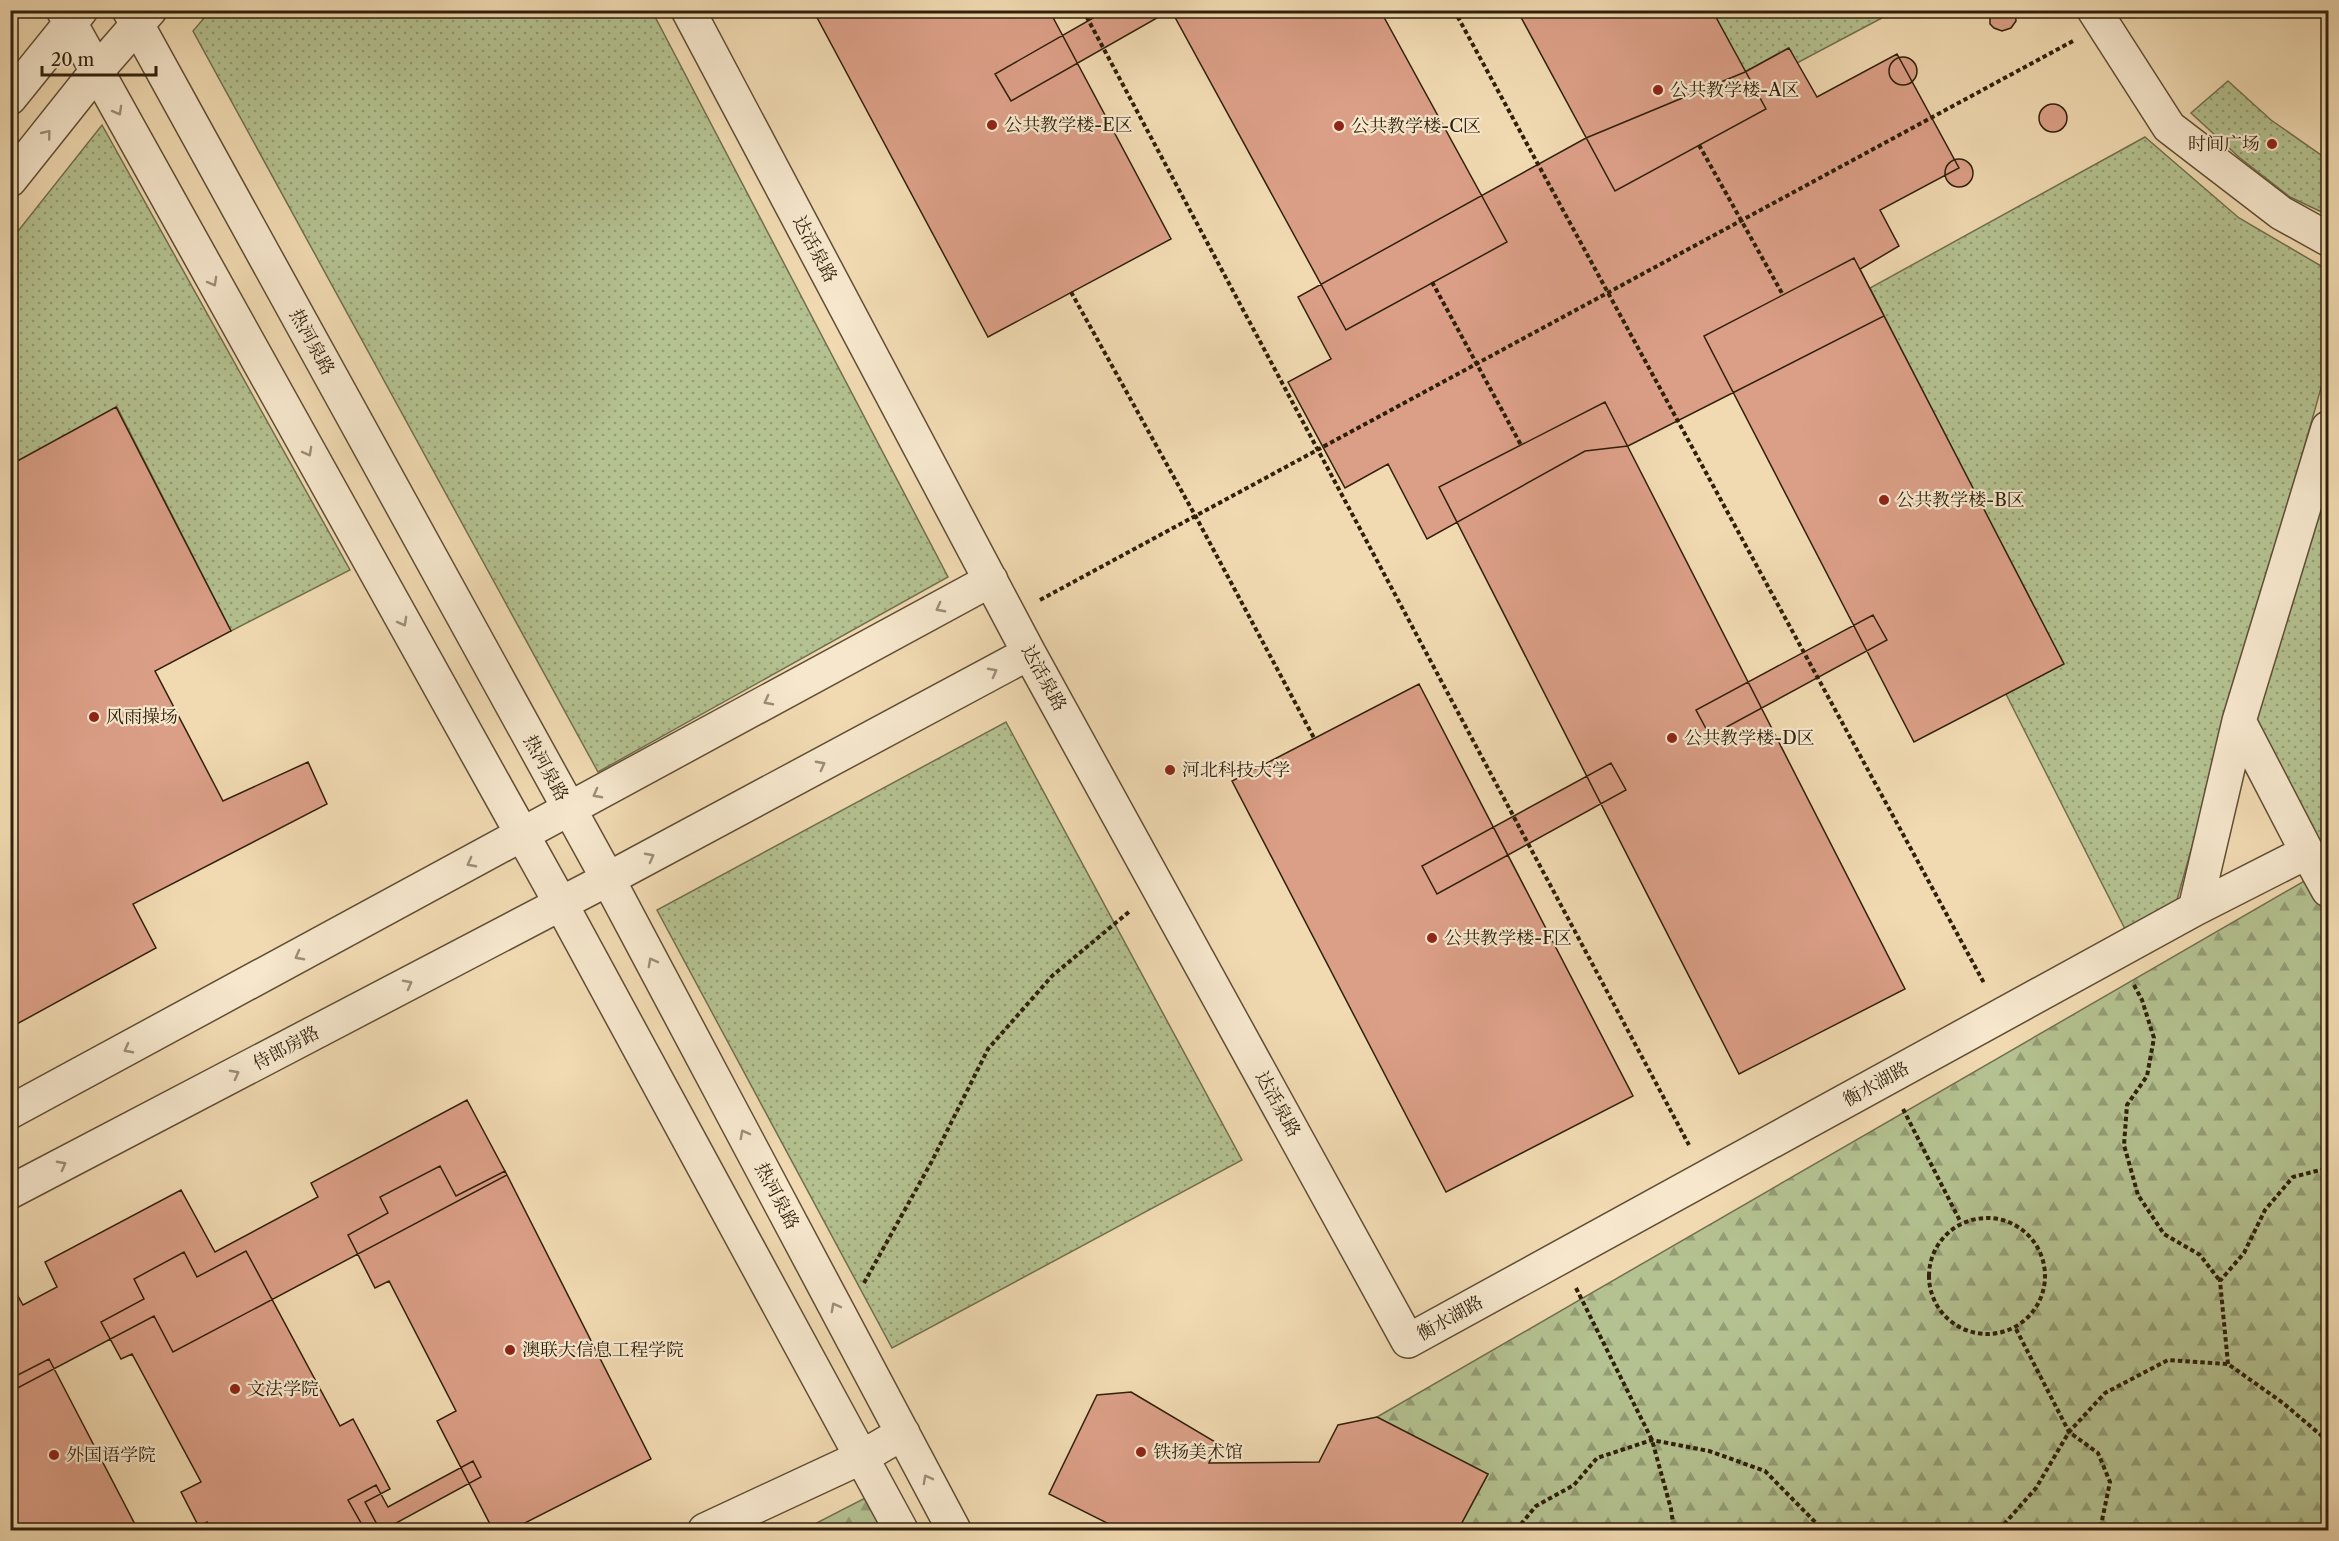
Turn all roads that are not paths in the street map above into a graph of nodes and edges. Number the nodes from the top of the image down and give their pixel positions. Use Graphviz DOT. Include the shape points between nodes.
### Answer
graph roads {
  1 [pos="688,10"];
  2 [pos="71,15"];
  3 [pos="139,16"];
  4 [pos="2098,17"];
  5 [pos="96,72"];
  6 [pos="10,98"];
  7 [pos="10,180"];
  8 [pos="2328,239"];
  9 [pos="2328,428"];
  10 [pos="991,580"];
  11 [pos="1029,653"];
  12 [pos="2238,721"];
  13 [pos="569,810"];
  14 [pos="522,836"];
  15 [pos="2307,852"];
  16 [pos="608,879"];
  17 [pos="2328,890"];
  18 [pos="561,904"];
  19 [pos="2195,909"];
  20 [pos="10,1112"];
  21 [pos="10,1192"];
  22 [pos="1408,1341"];
  23 [pos="903,1433"];
  24 [pos="862,1457"];
  25 [pos="705,1530"];
  26 [pos="900,1530"];
  27 [pos="954,1530"];
  1 -- 10 [label="lane, 达活泉路"];
  2 -- 5 [label="lane"];
  2 -- 6 [label="lane"];
  3 -- 5 [label="lane"];
  3 -- 13 [label="lane, 热河泉路"];
  4 -- 8 [label="lane" via="2169,127 2282,213"];
  7 -- 5 [label="lane, one-way"];
  5 -- 14 [label="lane, one-way"];
  9 -- 12 [label="lane"];
  10 -- 11 [label="lane, 达活泉路"];
  10 -- 13 [label="lane, one-way"];
  16 -- 11 [label="lane, 侍郎房路, one-way"];
  11 -- 22 [label="lane, 达活泉路"];
  12 -- 15 [label="lane"];
  12 -- 19 [label="lane"];
  13 -- 14 [label="lane"];
  13 -- 16 [label="lane, 热河泉路"];
  14 -- 18 [label="lane"];
  14 -- 20 [label="lane, one-way"];
  15 -- 17 [label="lane"];
  15 -- 19 [label="lane, 衡水湖路"];
  16 -- 18 [label="lane, 侍郎房路"];
  23 -- 16 [label="lane, 热河泉路, one-way"];
  21 -- 18 [label="lane, 侍郎房路, one-way"];
  18 -- 24 [label="lane"];
  19 -- 22 [label="lane, 衡水湖路"];
  23 -- 24 [label="lane"];
  27 -- 23 [label="lane, 热河泉路, one-way"];
  24 -- 25 [label="lane"];
  24 -- 26 [label="lane"];
}
